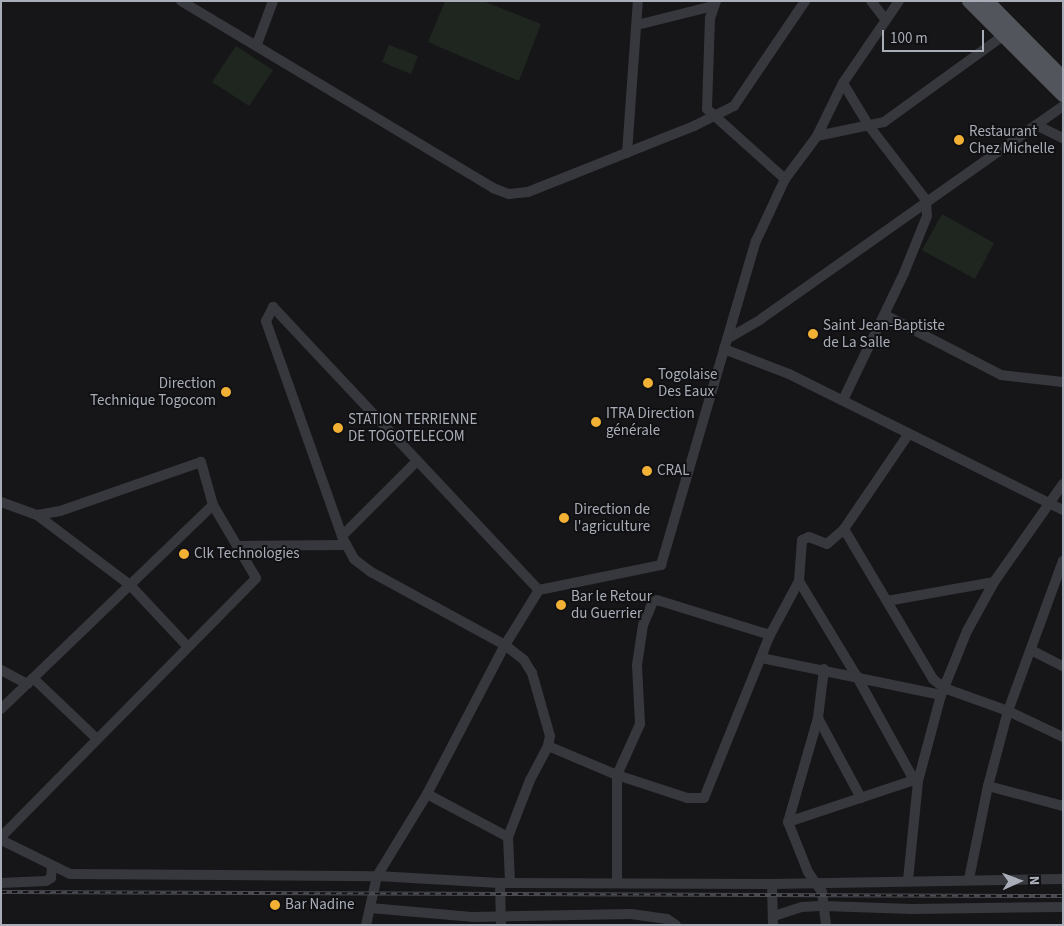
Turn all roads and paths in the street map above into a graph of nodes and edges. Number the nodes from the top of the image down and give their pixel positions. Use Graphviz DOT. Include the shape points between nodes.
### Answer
graph roads {
  1 [pos="181,1"];
  2 [pos="273,1"];
  3 [pos="638,1"];
  4 [pos="805,1"];
  5 [pos="871,1"];
  6 [pos="899,1"];
  7 [pos="969,1"];
  8 [pos="987,1"];
  9 [pos="715,4"];
  10 [pos="886,20"];
  11 [pos="637,24"];
  12 [pos="1004,35"];
  13 [pos="257,44"];
  14 [pos="1063,78"];
  15 [pos="843,83"];
  16 [pos="1063,95"];
  17 [pos="1063,106"];
  18 [pos="714,117"];
  19 [pos="1036,125"];
  20 [pos="869,126"];
  21 [pos="817,136"];
  22 [pos="1063,138"];
  23 [pos="628,153"];
  24 [pos="785,179"];
  25 [pos="926,200"];
  26 [pos="885,315"];
  27 [pos="727,339"];
  28 [pos="724,349"];
  29 [pos="1063,382"];
  30 [pos="842,400"];
  31 [pos="908,435"];
  32 [pos="416,462"];
  33 [pos="1063,484"];
  34 [pos="1,502"];
  35 [pos="1048,503"];
  36 [pos="213,505"];
  37 [pos="1063,510"];
  38 [pos="37,515"];
  39 [pos="844,529"];
  40 [pos="344,540"];
  41 [pos="239,546"];
  42 [pos="1063,561"];
  43 [pos="799,581"];
  44 [pos="994,582"];
  45 [pos="130,585"];
  46 [pos="539,590"];
  47 [pos="887,601"];
  48 [pos="770,635"];
  49 [pos="505,645"];
  50 [pos="187,646"];
  51 [pos="1031,650"];
  52 [pos="761,658"];
  53 [pos="1063,666"];
  54 [pos="824,669"];
  55 [pos="1,670"];
  56 [pos="856,675"];
  57 [pos="30,682"];
  58 [pos="943,691"];
  59 [pos="1,709"];
  60 [pos="1008,711"];
  61 [pos="818,718"];
  62 [pos="1063,737"];
  63 [pos="96,738"];
  64 [pos="548,746"];
  65 [pos="617,775"];
  66 [pos="916,781"];
  67 [pos="988,786"];
  68 [pos="427,794"];
  69 [pos="861,798"];
  70 [pos="1063,806"];
  71 [pos="788,822"];
  72 [pos="508,837"];
  73 [pos="1,838"];
  74 [pos="52,867"];
  75 [pos="377,876"];
  76 [pos="969,878"];
  77 [pos="1063,879"];
  78 [pos="908,880"];
  79 [pos="617,882"];
  80 [pos="505,883"];
  81 [pos="816,883"];
  82 [pos="1,884"];
  83 [pos="772,884"];
  84 [pos="824,906"];
  85 [pos="1063,907"];
  86 [pos="370,908"];
  87 [pos="426,914"];
  88 [pos="774,920"];
  89 [pos="501,921"];
  90 [pos="366,925"];
  91 [pos="424,925"];
  92 [pos="676,925"];
  93 [pos="826,925"];
  1 -- 13 [label="street"];
  2 -- 13 [label="street"];
  3 -- 11 [label="street"];
  4 -- 18 [label="street" via="740,101"];
  5 -- 10 [label="street"];
  6 -- 10 [label="street"];
  7 -- 12 [label="main road"];
  8 -- 14 [label="main road"];
  9 -- 11 [label="street"];
  9 -- 18 [label="street" via="706,104"];
  10 -- 15 [label="street"];
  11 -- 23 [label="street"];
  12 -- 16 [label="main road"];
  12 -- 20 [label="street" via="898,113"];
  13 -- 23 [label="street" via="494,188 509,194 528,192"];
  15 -- 20 [label="street"];
  15 -- 21 [label="street"];
  17 -- 19 [label="street"];
  18 -- 23 [label="street"];
  18 -- 24 [label="street"];
  19 -- 22 [label="street"];
  19 -- 25 [label="street"];
  20 -- 21 [label="street"];
  20 -- 25 [label="street"];
  21 -- 24 [label="street"];
  24 -- 27 [label="street" via="756,241"];
  25 -- 26 [label="street" via="926,220"];
  25 -- 27 [label="street" via="761,319"];
  26 -- 29 [label="street" via="1001,375"];
  26 -- 30 [label="street"];
  27 -- 28 [label="street"];
  28 -- 30 [label="street" via="754,359"];
  28 -- 46 [label="street" via="661,565"];
  30 -- 31 [label="street"];
  31 -- 35 [label="street"];
  31 -- 39 [label="street"];
  32 -- 40 [label="street"];
  32 -- 40 [label="street" via="273,307 266,321"];
  32 -- 46 [label="street"];
  33 -- 35 [label="street"];
  34 -- 38 [label="street"];
  35 -- 37 [label="street"];
  35 -- 44 [label="street"];
  36 -- 38 [label="street" via="202,462 60,511"];
  36 -- 41 [label="street"];
  36 -- 45 [label="street"];
  38 -- 45 [label="street"];
  39 -- 43 [label="street" via="827,544 809,537 802,540"];
  39 -- 47 [label="street"];
  40 -- 41 [label="street"];
  40 -- 49 [label="street" via="354,559 371,572"];
  41 -- 50 [label="street" via="255,574 255,580"];
  42 -- 51 [label="street"];
  43 -- 48 [label="street"];
  43 -- 56 [label="street"];
  44 -- 47 [label="street"];
  44 -- 58 [label="street"];
  45 -- 50 [label="street"];
  45 -- 57 [label="street"];
  46 -- 49 [label="street"];
  47 -- 58 [label="street"];
  48 -- 52 [label="street"];
  48 -- 65 [label="street" via="654,601 643,625 637,665 640,724"];
  49 -- 64 [label="street" via="524,660 532,673 548,726"];
  49 -- 68 [label="street"];
  50 -- 63 [label="street"];
  51 -- 53 [label="street"];
  51 -- 60 [label="street"];
  52 -- 54 [label="street"];
  52 -- 65 [label="street" via="704,798 687,798"];
  54 -- 56 [label="street"];
  54 -- 61 [label="street"];
  55 -- 57 [label="street"];
  56 -- 58 [label="street"];
  56 -- 66 [label="street"];
  57 -- 59 [label="street"];
  57 -- 63 [label="street"];
  58 -- 60 [label="street"];
  58 -- 66 [label="street"];
  60 -- 62 [label="street"];
  60 -- 67 [label="street"];
  61 -- 69 [label="street"];
  61 -- 71 [label="street"];
  63 -- 73 [label="street"];
  64 -- 65 [label="street"];
  64 -- 72 [label="street" via="530,780"];
  65 -- 79 [label="street"];
  66 -- 69 [label="street"];
  66 -- 78 [label="street"];
  67 -- 70 [label="street"];
  67 -- 76 [label="street"];
  68 -- 72 [label="street"];
  68 -- 75 [label="street"];
  69 -- 71 [label="street"];
  71 -- 81 [label="street" via="808,872"];
  72 -- 80 [label="street"];
  73 -- 74 [label="street"];
  74 -- 75 [label="street" via="70,874"];
  74 -- 82 [label="street" via="46,882"];
  75 -- 80 [label="street"];
  75 -- 86 [label="street"];
  76 -- 77 [label="street"];
  76 -- 78 [label="street"];
  78 -- 81 [label="street"];
  79 -- 80 [label="street"];
  79 -- 83 [label="street"];
  80 -- 89 [label="street"];
  81 -- 83 [label="street"];
  81 -- 84 [label="street"];
  83 -- 88 [label="street"];
  84 -- 85 [label="street" via="912,909"];
  84 -- 88 [label="street" via="802,907"];
  84 -- 93 [label="street"];
  86 -- 87 [label="street"];
  86 -- 90 [label="street"];
  87 -- 89 [label="street"];
  87 -- 91 [label="street"];
  89 -- 92 [label="street" via="631,914 667,919"];
}
